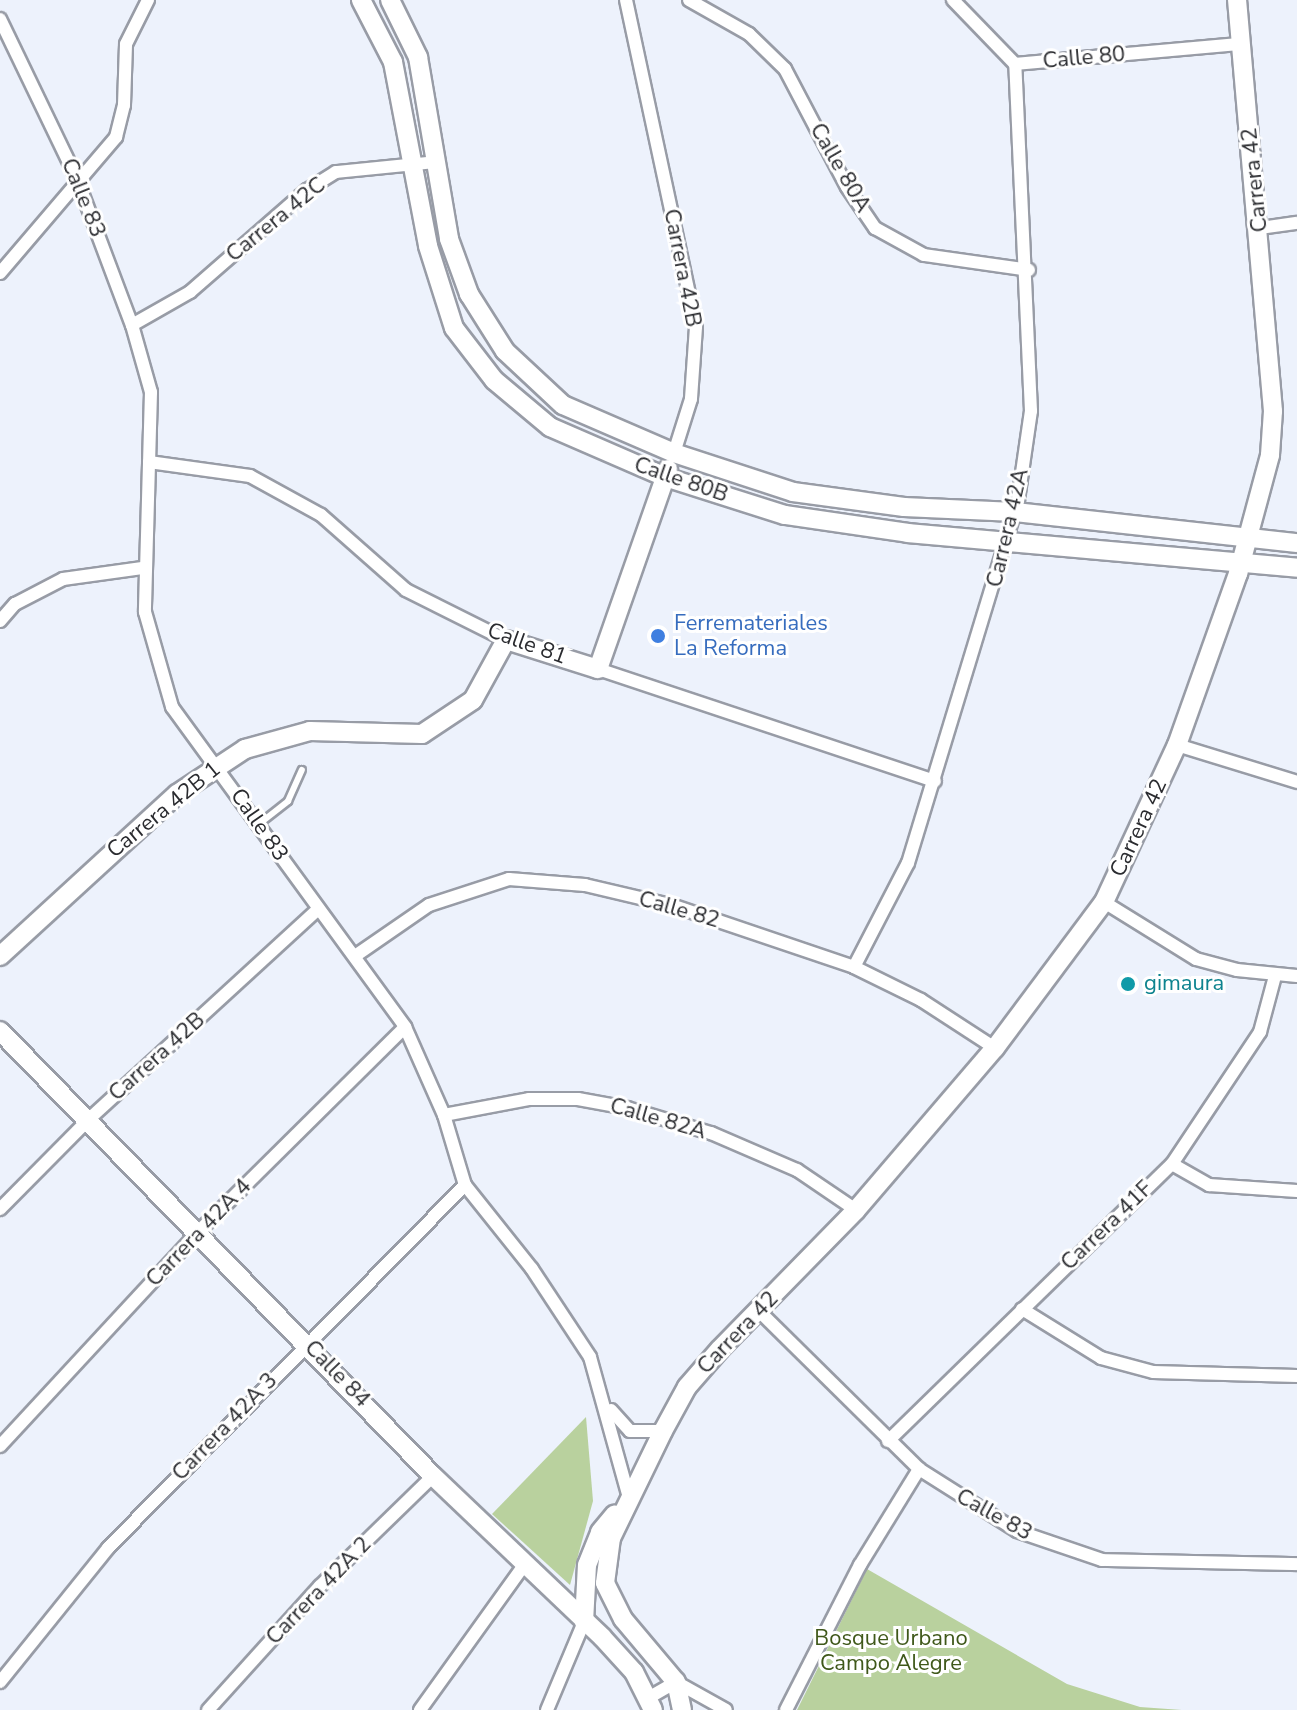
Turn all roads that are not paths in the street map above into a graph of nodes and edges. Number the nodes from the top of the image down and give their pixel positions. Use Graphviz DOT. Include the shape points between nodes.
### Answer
graph roads {
  1 [pos="148,0"];
  2 [pos="361,0"];
  3 [pos="390,0"];
  4 [pos="626,0"];
  5 [pos="689,0"];
  6 [pos="953,0"];
  7 [pos="1237,0"];
  8 [pos="0,19"];
  9 [pos="1241,44"];
  10 [pos="1015,64"];
  11 [pos="437,162"];
  12 [pos="414,164"];
  13 [pos="77,179"];
  14 [pos="1297,223"];
  15 [pos="1260,228"];
  16 [pos="1029,270"];
  17 [pos="0,273"];
  18 [pos="132,325"];
  19 [pos="674,453"];
  20 [pos="149,462"];
  21 [pos="665,477"];
  22 [pos="1015,512"];
  23 [pos="1249,536"];
  24 [pos="1008,541"];
  25 [pos="1297,543"];
  26 [pos="1242,562"];
  27 [pos="142,568"];
  28 [pos="1297,568"];
  29 [pos="0,621"];
  30 [pos="506,640"];
  31 [pos="598,669"];
  32 [pos="1177,745"];
  33 [pos="217,764"];
  34 [pos="302,770"];
  35 [pos="935,781"];
  36 [pos="1297,782"];
  37 [pos="259,824"];
  38 [pos="1104,902"];
  39 [pos="318,909"];
  40 [pos="0,956"];
  41 [pos="355,956"];
  42 [pos="854,967"];
  43 [pos="1275,976"];
  44 [pos="1297,976"];
  45 [pos="405,1027"];
  46 [pos="0,1031"];
  47 [pos="995,1048"];
  48 [pos="444,1115"];
  49 [pos="89,1119"];
  50 [pos="1172,1164"];
  51 [pos="465,1185"];
  52 [pos="1297,1191"];
  53 [pos="0,1209"];
  54 [pos="856,1210"];
  55 [pos="198,1232"];
  56 [pos="1022,1309"];
  57 [pos="759,1311"];
  58 [pos="306,1342"];
  59 [pos="1297,1376"];
  60 [pos="605,1401"];
  61 [pos="663,1431"];
  62 [pos="888,1441"];
  63 [pos="0,1446"];
  64 [pos="919,1469"];
  65 [pos="433,1476"];
  66 [pos="631,1504"];
  67 [pos="525,1564"];
  68 [pos="1297,1564"];
  69 [pos="584,1622"];
  70 [pos="0,1682"];
  71 [pos="676,1682"];
  72 [pos="652,1704"];
  73 [pos="208,1710"];
  74 [pos="420,1710"];
  75 [pos="547,1710"];
  76 [pos="682,1710"];
  77 [pos="726,1710"];
  78 [pos="786,1710"];
  1 -- 13 [label="street" via="126,44 124,105 116,137"];
  2 -- 12 [label="street, Calle 80B" via="393,62"];
  3 -- 11 [label="street, Calle 80B" via="418,57"];
  4 -- 19 [label="street, Carrera 42B" via="696,327 691,399"];
  5 -- 16 [label="street, Calle 80A" via="749,34 785,69 847,187 875,228 924,255"];
  6 -- 10 [label="street, Calle 80"];
  7 -- 9 [label="street, Carrera 42"];
  8 -- 13 [label="street, Calle 83"];
  9 -- 10 [label="street, Calle 80"];
  9 -- 15 [label="street, Carrera 42"];
  10 -- 16 [label="street, Carrera 42A"];
  11 -- 12 [label="street, Carrera 42C"];
  11 -- 19 [label="street, Calle 80B" via="449,239 469,294 505,351 563,405"];
  12 -- 18 [label="street, Carrera 42C" via="336,172 307,190 190,292"];
  12 -- 21 [label="street, Calle 80B" via="428,246 454,328 494,380 550,427"];
  13 -- 17 [label="street"];
  13 -- 18 [label="street, Calle 83"];
  14 -- 15 [label="street"];
  15 -- 23 [label="street, Carrera 42" via="1273,411 1270,455"];
  16 -- 22 [label="street, Carrera 42A" via="1031,411"];
  18 -- 20 [label="street, Calle 83" via="151,392"];
  19 -- 21 [label="street, Carrera 42B"];
  19 -- 22 [label="street, Calle 80B" via="793,492 904,507"];
  20 -- 27 [label="street, Calle 83"];
  20 -- 30 [label="street, Calle 81" via="250,476 321,515 406,590"];
  21 -- 24 [label="street, Calle 80B" via="785,515"];
  21 -- 31 [label="street, Carrera 42B"];
  22 -- 23 [label="street, Calle 80B"];
  22 -- 24 [label="street, Carrera 42A"];
  23 -- 25 [label="street, Calle 80B"];
  23 -- 26 [label="street, Carrera 42"];
  24 -- 26 [label="street, Calle 80B"];
  24 -- 35 [label="street, Carrera 42A"];
  26 -- 28 [label="street, Calle 80B"];
  26 -- 32 [label="street, Carrera 42"];
  27 -- 29 [label="street" via="63,579 15,604"];
  27 -- 33 [label="street, Calle 83" via="145,612 172,707"];
  30 -- 31 [label="street, Calle 81"];
  30 -- 33 [label="street, Carrera 42B 1" via="481,691 430,731 391,736 310,731 273,739"];
  31 -- 35 [label="street, Calle 81"];
  32 -- 36 [label="street"];
  32 -- 38 [label="street, Carrera 42"];
  33 -- 37 [label="street, Calle 83"];
  33 -- 40 [label="street, Carrera 42B 1" via="177,794"];
  34 -- 37 [label="lane" via="288,801"];
  35 -- 42 [label="street, Carrera 42A" via="908,863"];
  37 -- 39 [label="street, Calle 83"];
  38 -- 43 [label="street" via="1196,959"];
  38 -- 47 [label="street, Carrera 42"];
  39 -- 41 [label="street, Calle 83"];
  39 -- 49 [label="street, Carrera 42B"];
  41 -- 42 [label="street, Calle 82" via="429,905 509,879 585,885 674,906"];
  41 -- 45 [label="street, Calle 83"];
  42 -- 47 [label="street, Calle 82" via="921,1000"];
  43 -- 44 [label="street"];
  43 -- 50 [label="street, Carrera 41F" via="1260,1032"];
  45 -- 48 [label="street, Calle 83"];
  45 -- 55 [label="street, Carrera 42A 4"];
  46 -- 49 [label="street, Calle 84"];
  47 -- 54 [label="street, Carrera 42"];
  48 -- 51 [label="street, Calle 83"];
  48 -- 54 [label="street, Calle 82A" via="529,1099 578,1099 627,1108 711,1133 797,1170"];
  49 -- 53 [label="street, Carrera 42B"];
  49 -- 55 [label="street, Calle 84"];
  50 -- 52 [label="street" via="1209,1185"];
  50 -- 56 [label="street, Carrera 41F"];
  51 -- 58 [label="street, Carrera 42A 3"];
  51 -- 60 [label="street, Calle 83" via="532,1269 590,1357"];
  54 -- 57 [label="street, Carrera 42"];
  55 -- 58 [label="street, Calle 84"];
  55 -- 63 [label="street, Carrera 42A 4"];
  56 -- 59 [label="street" via="1101,1358 1153,1372"];
  56 -- 62 [label="street, Carrera 41F"];
  57 -- 61 [label="street, Carrera 42" via="687,1387"];
  57 -- 62 [label="street, Calle 83"];
  58 -- 65 [label="street, Calle 84"];
  58 -- 70 [label="street, Carrera 42A 3" via="108,1548"];
  60 -- 61 [label="street, Calle 83" via="622,1427"];
  60 -- 66 [label="street, Calle 83"];
  61 -- 66 [label="street, Carrera 42"];
  62 -- 64 [label="street, Calle 83"];
  64 -- 68 [label="street, Calle 83" via="1017,1531 1102,1560"];
  64 -- 78 [label="street" via="860,1565"];
  65 -- 67 [label="street, Calle 84"];
  65 -- 73 [label="street, Carrera 42A 2" via="320,1586"];
  66 -- 69 [label="street, Carrera 42" via="600,1532 587,1565"];
  66 -- 71 [label="street, Carrera 42" via="611,1538 604,1566 610,1598"];
  67 -- 69 [label="street, Calle 84"];
  67 -- 74 [label="street"];
  69 -- 72 [label="street, Calle 84" via="634,1672"];
  69 -- 75 [label="street, Carrera 42"];
  71 -- 72 [label="street, Calle 84"];
  71 -- 76 [label="street"];
  71 -- 77 [label="street"];
}
